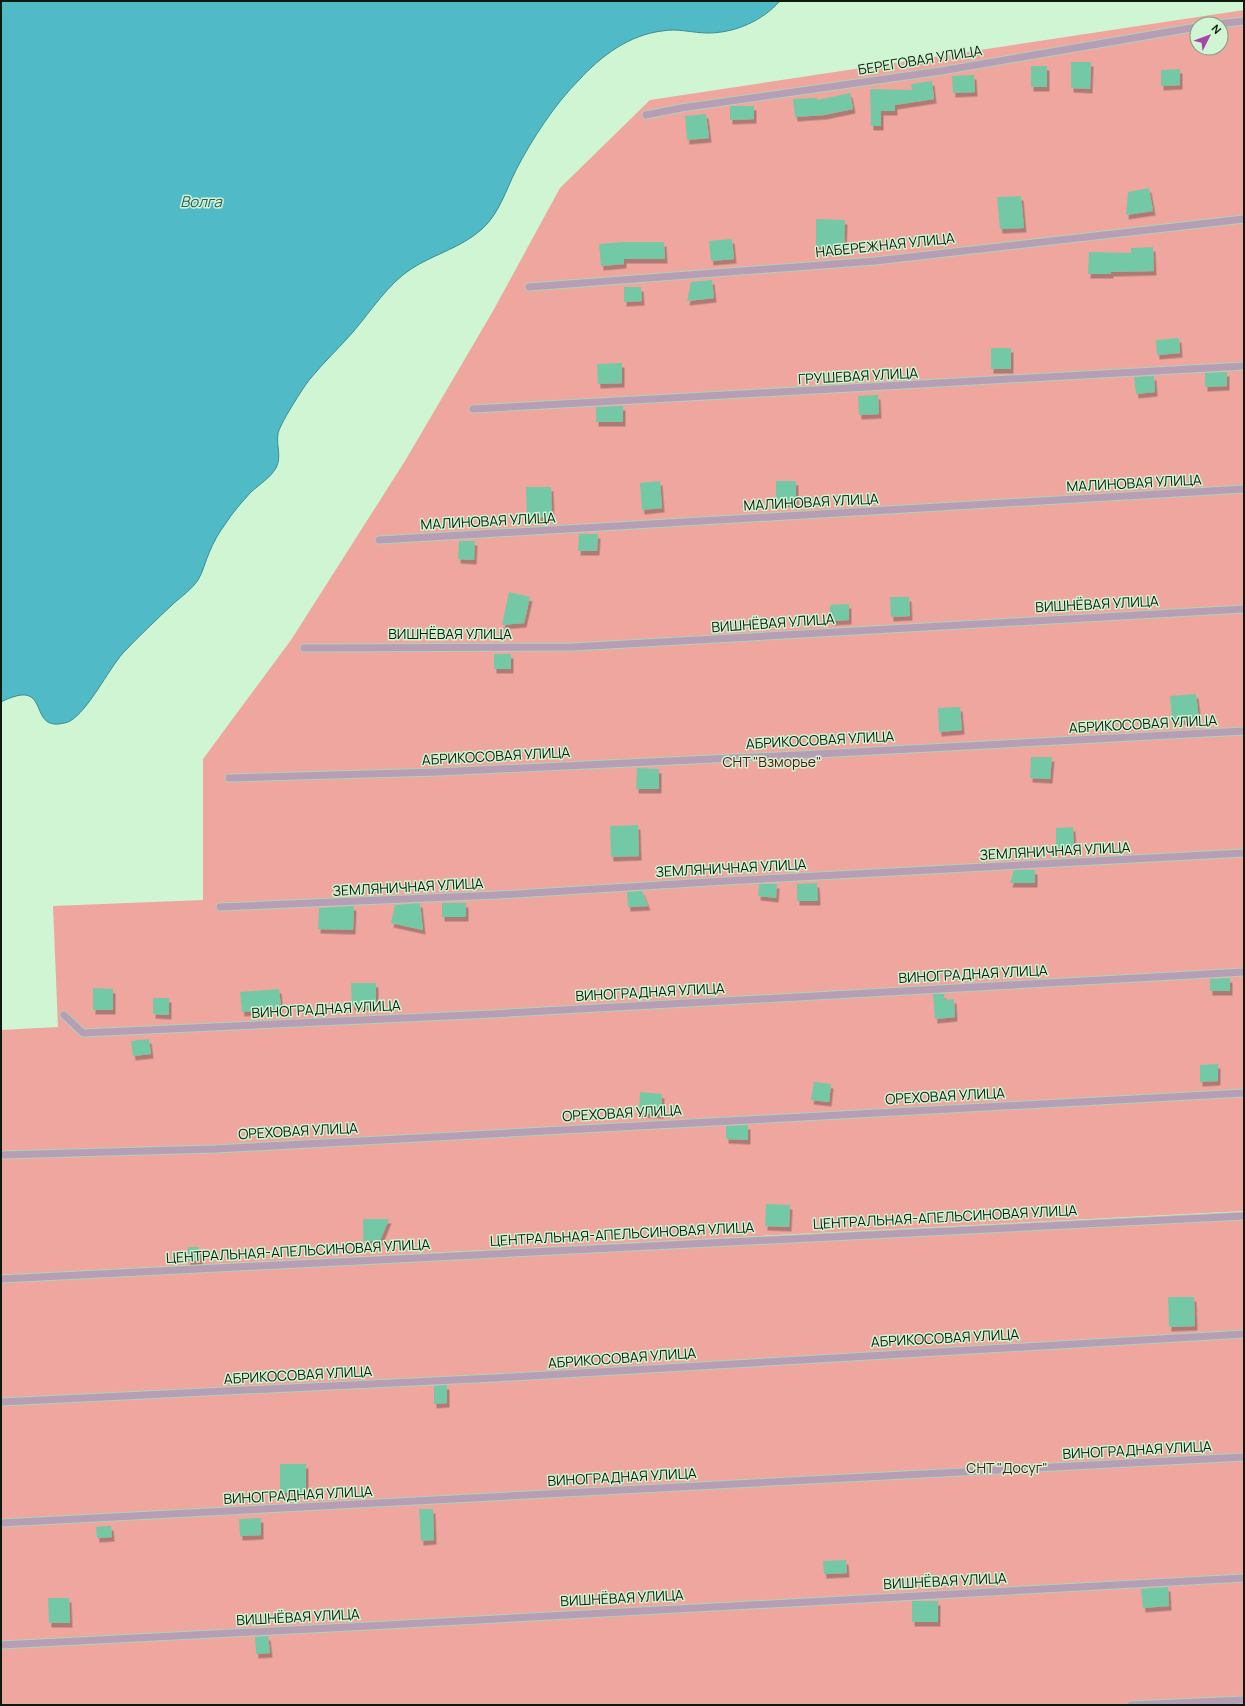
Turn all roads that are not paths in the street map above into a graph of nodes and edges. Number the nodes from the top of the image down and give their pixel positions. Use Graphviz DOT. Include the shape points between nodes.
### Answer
graph roads {
  1 [pos="1244,21"];
  2 [pos="1229,23"];
  3 [pos="1189,28"];
  4 [pos="646,115"];
  5 [pos="1244,219"];
  6 [pos="528,287"];
  7 [pos="1244,366"];
  8 [pos="473,409"];
  9 [pos="1244,489"];
  10 [pos="379,540"];
  11 [pos="1244,609"];
  12 [pos="304,648"];
  13 [pos="1244,731"];
  14 [pos="229,778"];
  15 [pos="1244,852"];
  16 [pos="220,907"];
  17 [pos="1244,972"];
  18 [pos="64,1015"];
  19 [pos="1244,1093"];
  20 [pos="1,1155"];
  21 [pos="1244,1216"];
  22 [pos="1,1279"];
  23 [pos="1244,1334"];
  24 [pos="1,1402"];
  25 [pos="1244,1457"];
  26 [pos="1,1523"];
  27 [pos="1244,1578"];
  28 [pos="1,1645"];
  29 [pos="1244,1700"];
  30 [pos="1131,1705"];
  1 -- 2 [label="lane"];
  3 -- 4 [label="lane, БЕРЕГОВАЯ УЛИЦА" via="941,71"];
  5 -- 6 [label="lane, НАБЕРЕЖНАЯ УЛИЦА" via="875,261"];
  7 -- 8 [label="lane, ГРУШЕВАЯ УЛИЦА"];
  9 -- 10 [label="lane, МАЛИНОВАЯ УЛИЦА"];
  11 -- 12 [label="lane, ВИШНЁВАЯ УЛИЦА" via="573,647"];
  13 -- 14 [label="lane, АБРИКОСОВАЯ УЛИЦА" via="516,768"];
  15 -- 16 [label="lane, ЗЕМЛЯНИЧНАЯ УЛИЦА" via="498,895"];
  17 -- 18 [label="lane, ВИНОГРАДНАЯ УЛИЦА" via="492,1014 83,1033"];
  19 -- 20 [label="lane, ОРЕХОВАЯ УЛИЦА" via="215,1149"];
  21 -- 22 [label="lane, ЦЕНТРАЛЬНАЯ-АПЕЛЬСИНОВАЯ УЛИЦА"];
  23 -- 24 [label="lane, АБРИКОСОВАЯ УЛИЦА" via="496,1378"];
  25 -- 26 [label="lane, ВИНОГРАДНАЯ УЛИЦА"];
  27 -- 28 [label="lane, ВИШНЁВАЯ УЛИЦА"];
  29 -- 30 [label="lane"];
}
